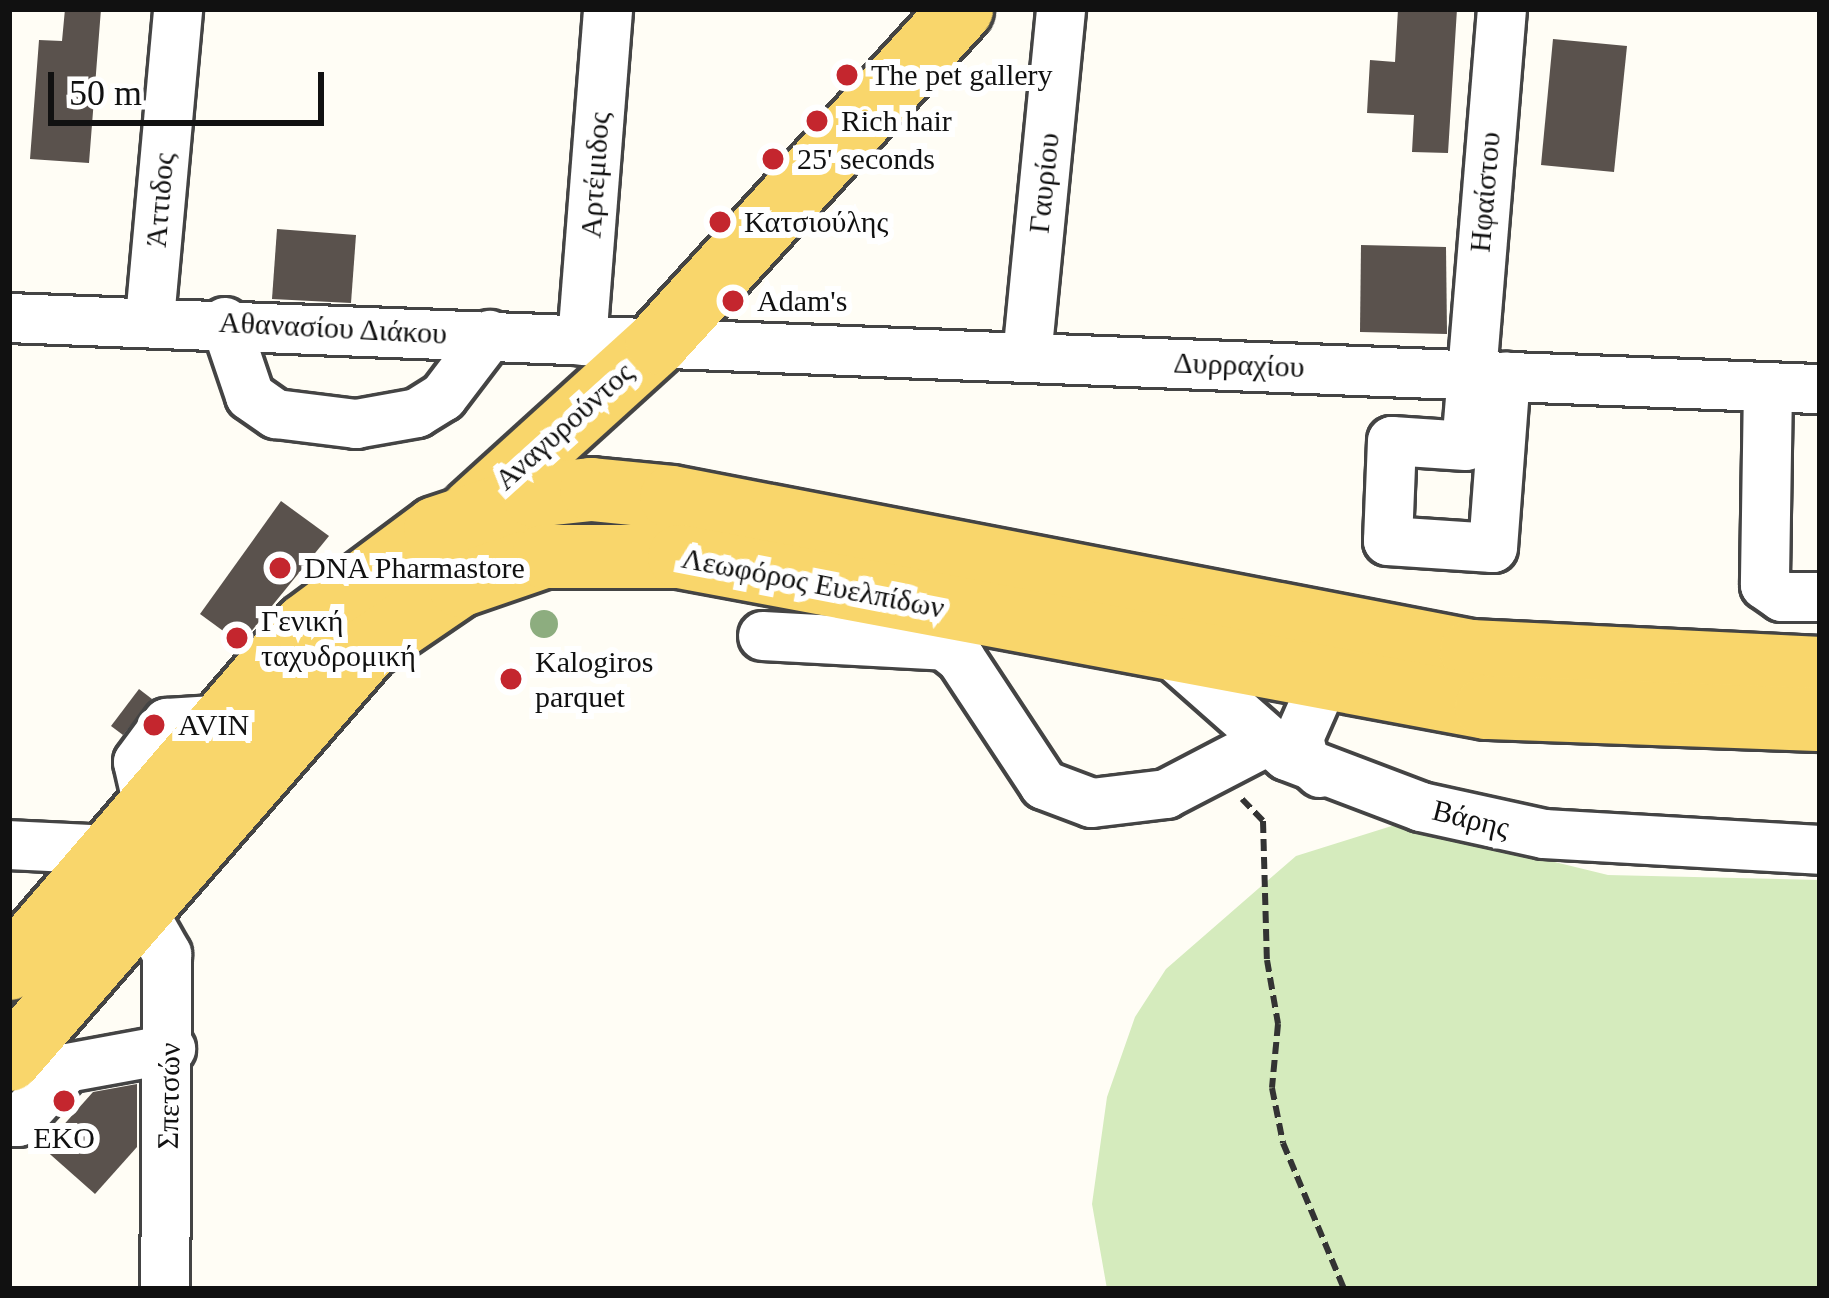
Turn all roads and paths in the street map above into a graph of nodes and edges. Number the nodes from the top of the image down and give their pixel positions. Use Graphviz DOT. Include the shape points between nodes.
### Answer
graph roads {
  1 [pos="178,9"];
  2 [pos="608,9"];
  3 [pos="961,9"];
  4 [pos="1061,9"];
  5 [pos="1502,9"];
  6 [pos="9,318"];
  7 [pos="149,319"];
  8 [pos="225,322"];
  9 [pos="490,335"];
  10 [pos="582,340"];
  11 [pos="657,342"];
  12 [pos="1027,357"];
  13 [pos="1487,375"];
  14 [pos="1768,387"];
  15 [pos="1820,389"];
  16 [pos="591,489"];
  17 [pos="471,512"];
  18 [pos="526,561"];
  19 [pos="1820,598"];
  20 [pos="763,635"];
  21 [pos="1170,653"];
  22 [pos="1820,668"];
  23 [pos="1324,681"];
  24 [pos="1820,719"];
  25 [pos="1268,741"];
  26 [pos="1214,770"];
  27 [pos="1320,772"];
  28 [pos="131,830"];
  29 [pos="9,845"];
  30 [pos="1820,850"];
  31 [pos="142,910"];
  32 [pos="9,968"];
  33 [pos="171,1049"];
  34 [pos="9,1059"];
  35 [pos="9,1122"];
  36 [pos="165,1289"];
  37 [pos="1344,1289"];
  1 -- 7 [label="street, Άττιδος"];
  2 -- 10 [label="street, Αρτέμιδος"];
  3 -- 11 [label="main road, Αναγυρούντος"];
  4 -- 12 [label="street, Γαυρίου"];
  5 -- 13 [label="street, Ηφαίστου"];
  6 -- 7 [label="street, Αθανασίου Διάκου"];
  7 -- 8 [label="street, Αθανασίου Διάκου"];
  8 -- 9 [label="street, Αθανασίου Διάκου"];
  8 -- 9 [label="street" via="250,396 275,415 356,424 417,413 442,397"];
  9 -- 10 [label="street, Αθανασίου Διάκου"];
  10 -- 11 [label="street, Αθανασίου Διάκου"];
  11 -- 12 [label="street, Δυρραχίου"];
  11 -- 16 [label="main road, Αναγυρούντος"];
  11 -- 17 [label="main road, Αναγυρούντος"];
  12 -- 13 [label="street, Δυρραχίου"];
  13 -- 14 [label="street, Δυρραχίου"];
  14 -- 15 [label="street, Δυρραχίου"];
  14 -- 19 [label="street" via="1765,584 1781,597"];
  16 -- 17 [label="main road, Λεωφόρος Ευελπίδων"];
  16 -- 18 [label="main road, Αναγυρούντος"];
  16 -- 22 [label="main road, Λεωφόρος Ευελπίδων" via="817,524 1472,651"];
  17 -- 28 [label="main road, Λεωφόρος Ευελπίδων" via="343,591 304,625"];
  18 -- 21 [label="main road, Λεωφόρος Ευελπίδων" via="586,552 679,556"];
  18 -- 31 [label="main road, Λεωφόρος Ευελπίδων" via="459,585 368,647"];
  20 -- 26 [label="street" via="944,646 961,659 1044,785 1092,803 1166,794"];
  21 -- 23 [label="main road, Λεωφόρος Ευελπίδων"];
  21 -- 25 [label="street, Βάρης"];
  23 -- 24 [label="main road, Λεωφόρος Ευελπίδων" via="1486,707"];
  23 -- 27 [label="street" via="1299,738 1304,758"];
  25 -- 26 [label="street"];
  25 -- 27 [label="street, Βάρης"];
  26 -- 37 [label="path" via="1263,820 1267,960 1278,1024 1272,1088 1300,1192 1332,1245"];
  27 -- 30 [label="street, Βάρης" via="1492,828"];
  28 -- 29 [label="street"];
  28 -- 32 [label="main road, Λεωφόρος Ευελπίδων"];
  31 -- 33 [label="street, Σπετσών" via="166,954"];
  31 -- 34 [label="main road, Λεωφόρος Ευελπίδων"];
  33 -- 35 [label="street" via="67,1068"];
  33 -- 36 [label="street, Σπετσών"];
}
